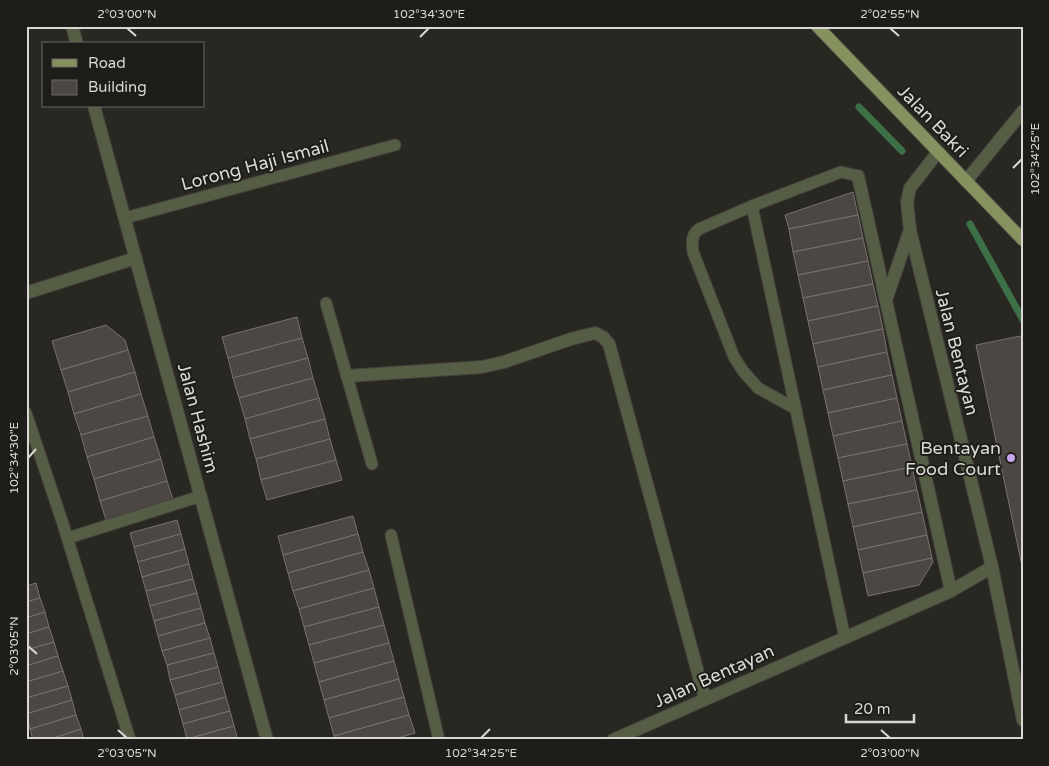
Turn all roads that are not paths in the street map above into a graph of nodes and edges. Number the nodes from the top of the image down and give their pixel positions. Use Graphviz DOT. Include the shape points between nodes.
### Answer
graph roads {
  1 [pos="72,26"];
  2 [pos="817,26"];
  3 [pos="76,42"];
  4 [pos="95,108"];
  5 [pos="1023,111"];
  6 [pos="395,145"];
  7 [pos="938,152"];
  8 [pos="858,176"];
  9 [pos="966,181"];
  10 [pos="752,206"];
  11 [pos="125,218"];
  12 [pos="910,230"];
  13 [pos="1023,240"];
  14 [pos="136,258"];
  15 [pos="26,293"];
  16 [pos="886,300"];
  17 [pos="326,303"];
  18 [pos="347,376"];
  19 [pos="796,409"];
  20 [pos="26,413"];
  21 [pos="372,464"];
  22 [pos="201,496"];
  23 [pos="391,536"];
  24 [pos="68,538"];
  25 [pos="992,567"];
  26 [pos="951,591"];
  27 [pos="845,638"];
  28 [pos="705,699"];
  29 [pos="1023,720"];
  30 [pos="130,740"];
  31 [pos="267,740"];
  32 [pos="439,740"];
  33 [pos="613,740"];
  1 -- 3 [label="street"];
  2 -- 7 [label="main road, Jalan Bakri"];
  4 -- 11 [label="street, Jalan Hashim"];
  5 -- 9 [label="street"];
  6 -- 11 [label="lane, Lorong Haji Ismail"];
  7 -- 9 [label="main road, Jalan Bakri"];
  7 -- 12 [label="street, Jalan Bentayan" via="910,188"];
  8 -- 10 [label="lane" via="841,172"];
  8 -- 16 [label="street"];
  9 -- 13 [label="main road, Jalan Bakri"];
  10 -- 19 [label="lane"];
  10 -- 19 [label="lane" via="699,228 694,233 693,252 734,357 743,371 758,388"];
  11 -- 14 [label="street, Jalan Hashim"];
  12 -- 16 [label="street"];
  12 -- 25 [label="street, Jalan Bentayan"];
  14 -- 15 [label="street"];
  14 -- 22 [label="street, Jalan Hashim"];
  16 -- 26 [label="street"];
  17 -- 18 [label="lane"];
  18 -- 21 [label="lane"];
  18 -- 28 [label="street" via="482,367 595,333 604,337"];
  19 -- 27 [label="lane"];
  20 -- 24 [label="lane"];
  22 -- 24 [label="lane"];
  22 -- 31 [label="street, Jalan Hashim"];
  23 -- 32 [label="lane"];
  24 -- 30 [label="lane"];
  25 -- 26 [label="street, Jalan Bentayan"];
  25 -- 29 [label="street, Jalan Bentayan"];
  26 -- 27 [label="street, Jalan Bentayan"];
  27 -- 28 [label="street, Jalan Bentayan"];
  28 -- 33 [label="street, Jalan Bentayan"];
}
